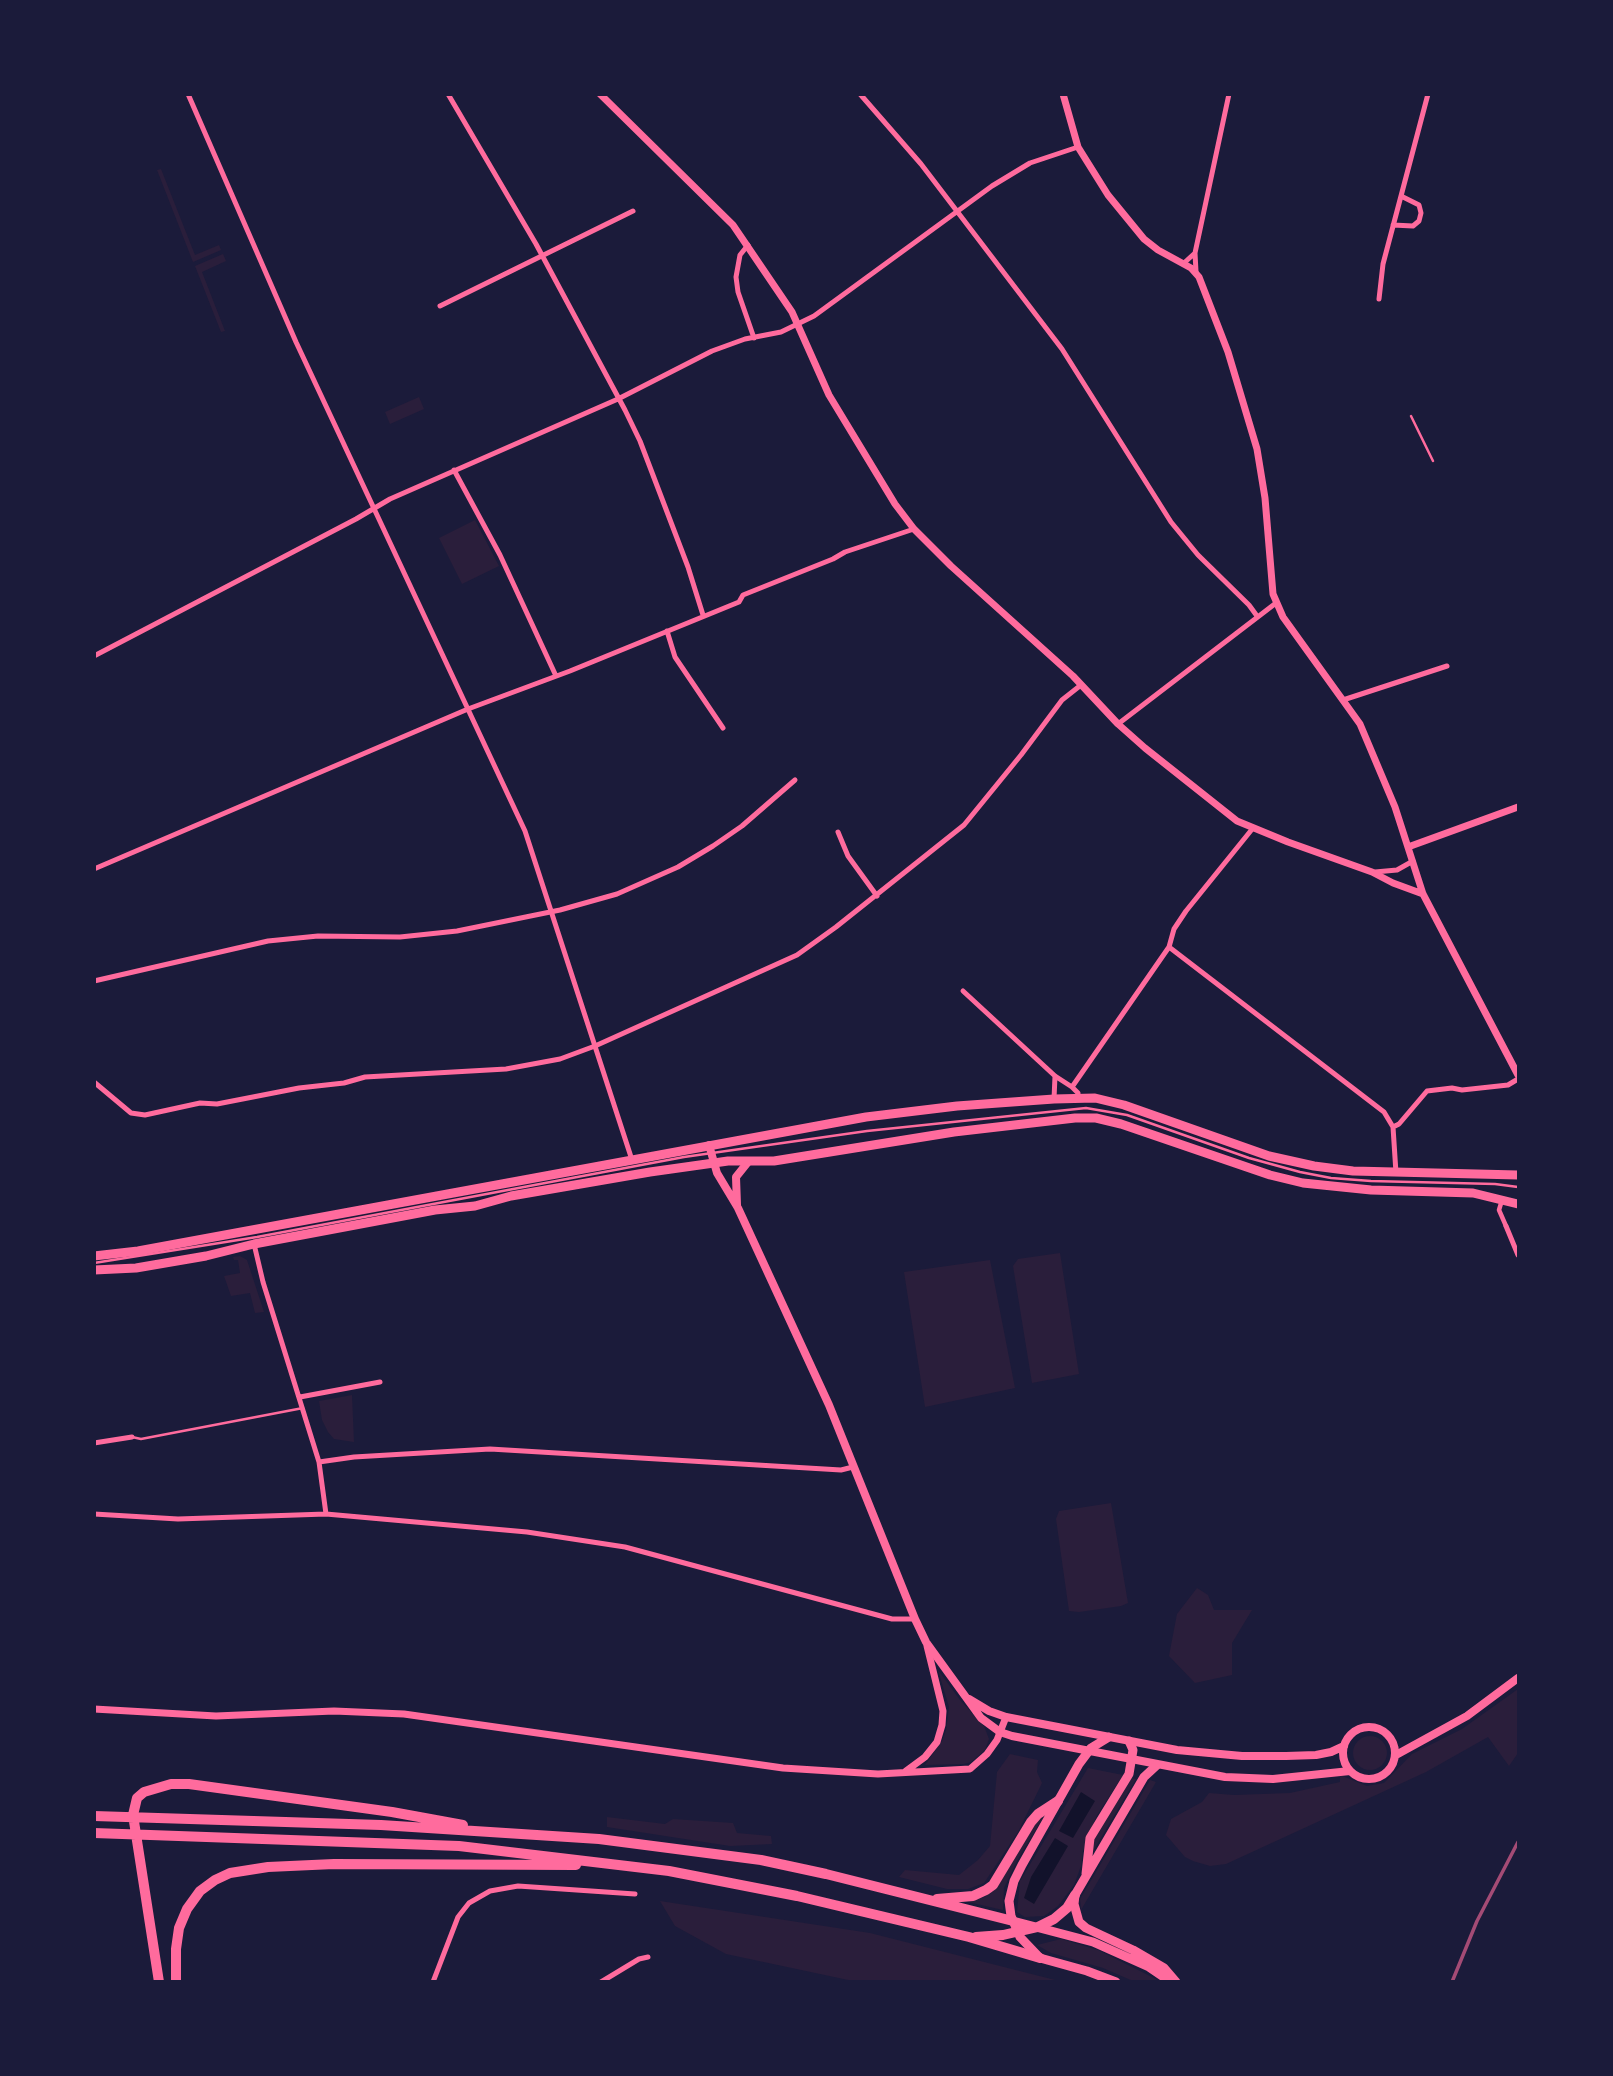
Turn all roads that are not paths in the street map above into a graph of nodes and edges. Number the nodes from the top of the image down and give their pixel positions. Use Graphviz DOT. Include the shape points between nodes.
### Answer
graph roads {
  1 [pos="188,94"];
  2 [pos="448,94"];
  3 [pos="600,94"];
  4 [pos="860,94"];
  5 [pos="1063,94"];
  6 [pos="1228,94"];
  7 [pos="1429,94"];
  8 [pos="1077,147"];
  9 [pos="1401,196"];
  10 [pos="633,211"];
  11 [pos="958,211"];
  12 [pos="1393,225"];
  13 [pos="748,245"];
  14 [pos="1195,253"];
  15 [pos="541,257"];
  16 [pos="1184,264"];
  17 [pos="1196,272"];
  18 [pos="1380,299"];
  19 [pos="440,306"];
  20 [pos="754,338"];
  21 [pos="618,399"];
  22 [pos="1411,416"];
  23 [pos="1433,461"];
  24 [pos="454,470"];
  25 [pos="374,508"];
  26 [pos="914,529"];
  27 [pos="1276,603"];
  28 [pos="703,615"];
  29 [pos="1257,616"];
  30 [pos="667,631"];
  31 [pos="94,656"];
  32 [pos="1447,666"];
  33 [pos="556,676"];
  34 [pos="1081,685"];
  35 [pos="1343,700"];
  36 [pos="468,709"];
  37 [pos="1118,724"];
  38 [pos="723,728"];
  39 [pos="795,780"];
  40 [pos="1518,807"];
  41 [pos="1252,828"];
  42 [pos="838,832"];
  43 [pos="1408,847"];
  44 [pos="1413,861"];
  45 [pos="94,869"];
  46 [pos="1372,872"];
  47 [pos="1423,894"];
  48 [pos="877,896"];
  49 [pos="551,911"];
  50 [pos="1169,947"];
  51 [pos="94,981"];
  52 [pos="963,991"];
  53 [pos="595,1046"];
  54 [pos="1055,1076"];
  55 [pos="1518,1077"];
  56 [pos="94,1082"];
  57 [pos="1072,1087"];
  58 [pos="1078,1097"];
  59 [pos="1054,1099"];
  60 [pos="1393,1127"];
  61 [pos="711,1154"];
  62 [pos="632,1160"];
  63 [pos="748,1162"];
  64 [pos="1396,1172"];
  65 [pos="1518,1175"];
  66 [pos="1518,1187"];
  67 [pos="1502,1199"];
  68 [pos="1518,1204"];
  69 [pos="738,1208"];
  70 [pos="1506,1226"];
  71 [pos="254,1244"];
  72 [pos="94,1255"];
  73 [pos="1518,1255"];
  74 [pos="94,1263"];
  75 [pos="94,1270"];
  76 [pos="380,1382"];
  77 [pos="300,1397"];
  78 [pos="303,1408"];
  79 [pos="132,1437"];
  80 [pos="94,1443"];
  81 [pos="319,1462"];
  82 [pos="853,1467"];
  83 [pos="94,1514"];
  84 [pos="326,1514"];
  85 [pos="915,1619"];
  86 [pos="926,1642"];
  87 [pos="1518,1678"];
  88 [pos="966,1697"];
  89 [pos="94,1709"];
  90 [pos="1006,1717"];
  91 [pos="1000,1732"];
  92 [pos="1110,1737"];
  93 [pos="1129,1741"];
  94 [pos="1393,1741"];
  95 [pos="1420,1742"];
  96 [pos="1344,1746"];
  97 [pos="1088,1751"];
  98 [pos="1396,1755"];
  99 [pos="1132,1760"];
  100 [pos="1157,1765"];
  101 [pos="1350,1771"];
  102 [pos="904,1773"];
  103 [pos="1058,1801"];
  104 [pos="94,1816"];
  105 [pos="505,1832"];
  106 [pos="94,1833"];
  107 [pos="625,1865"];
  108 [pos="1086,1876"];
  109 [pos="635,1894"];
  110 [pos="1075,1895"];
  111 [pos="928,1900"];
  112 [pos="1013,1921"];
  113 [pos="1038,1927"];
  114 [pos="1018,1932"];
  115 [pos="969,1937"];
  116 [pos="648,1956"];
  117 [pos="1040,1958"];
  118 [pos="605,1980"];
  119 [pos="159,1982"];
  120 [pos="176,1982"];
  121 [pos="433,1982"];
  122 [pos="1116,1982"];
  123 [pos="1173,1982"];
  1 -- 25 [label="street"];
  2 -- 15 [label="street"];
  3 -- 13 [label="street" via="726,217"];
  4 -- 11 [label="street"];
  5 -- 8 [label="street"];
  6 -- 14 [label="street"];
  7 -- 9 [label="street"];
  8 -- 11 [label="street" via="1030,163"];
  8 -- 16 [label="street" via="1144,239"];
  9 -- 12 [label="street"];
  9 -- 12 [label="street" via="1419,205 1422,213 1413,226"];
  10 -- 15 [label="street"];
  11 -- 20 [label="street" via="814,316 781,332"];
  11 -- 29 [label="street" via="1062,349 1171,522"];
  12 -- 18 [label="street"];
  13 -- 20 [label="street" via="740,255 736,277"];
  13 -- 26 [label="street" via="792,312 843,421"];
  14 -- 16 [label="street"];
  14 -- 17 [label="street"];
  15 -- 19 [label="street"];
  15 -- 21 [label="street"];
  16 -- 17 [label="street"];
  17 -- 27 [label="street" via="1228,352 1257,449"];
  20 -- 21 [label="street" via="712,351"];
  21 -- 24 [label="street"];
  21 -- 28 [label="street" via="640,441"];
  22 -- 23 [label="lane"];
  24 -- 25 [label="street"];
  24 -- 33 [label="street" via="500,555"];
  25 -- 31 [label="street"];
  25 -- 36 [label="street"];
  26 -- 28 [label="street" via="845,552"];
  26 -- 34 [label="street"];
  27 -- 29 [label="street"];
  27 -- 35 [label="street"];
  28 -- 30 [label="street"];
  29 -- 37 [label="street"];
  30 -- 33 [label="street"];
  30 -- 38 [label="street" via="676,657"];
  32 -- 35 [label="street"];
  33 -- 36 [label="street"];
  34 -- 37 [label="street"];
  34 -- 48 [label="street" via="1062,700 964,825"];
  35 -- 43 [label="street" via="1375,756"];
  36 -- 45 [label="street"];
  36 -- 49 [label="street" via="525,831"];
  37 -- 41 [label="street" via="1177,775"];
  39 -- 49 [label="street" via="742,826 678,867 617,894"];
  40 -- 43 [label="street"];
  41 -- 46 [label="street"];
  41 -- 50 [label="street" via="1186,911"];
  42 -- 48 [label="street" via="848,856"];
  43 -- 44 [label="street"];
  44 -- 46 [label="street" via="1396,870"];
  44 -- 47 [label="street"];
  46 -- 47 [label="street"];
  47 -- 55 [label="street"];
  48 -- 53 [label="street" via="797,955"];
  49 -- 51 [label="street" via="425,935 268,941"];
  49 -- 53 [label="street"];
  50 -- 57 [label="street"];
  50 -- 60 [label="street" via="1384,1112"];
  52 -- 54 [label="street"];
  53 -- 56 [label="street" via="560,1059 506,1069 365,1077 145,1115 131,1113"];
  53 -- 62 [label="street"];
  54 -- 57 [label="street"];
  54 -- 59 [label="street"];
  55 -- 60 [label="street" via="1508,1085 1427,1091"];
  57 -- 58 [label="street"];
  58 -- 59 [label="main road"];
  58 -- 64 [label="main road" via="1124,1105 1281,1158 1332,1169"];
  59 -- 61 [label="main road" via="866,1116"];
  60 -- 64 [label="street"];
  61 -- 62 [label="main road" via="683,1150"];
  61 -- 63 [label="main road"];
  61 -- 66 [label="lane" via="867,1131 1086,1108 1127,1115 1249,1158 1331,1178"];
  61 -- 69 [label="main road"];
  61 -- 71 [label="main road" via="469,1207"];
  61 -- 74 [label="lane"];
  62 -- 72 [label="main road" via="138,1251"];
  63 -- 67 [label="main road" via="1096,1118 1303,1183 1473,1193"];
  63 -- 69 [label="main road" via="736,1177"];
  64 -- 65 [label="main road"];
  67 -- 68 [label="main road"];
  67 -- 70 [label="street" via="1499,1210"];
  69 -- 82 [label="main road"];
  70 -- 73 [label="street"];
  71 -- 75 [label="main road" via="136,1268"];
  71 -- 77 [label="street"];
  76 -- 77 [label="street"];
  77 -- 78 [label="street"];
  78 -- 79 [label="lane"];
  78 -- 81 [label="street"];
  79 -- 80 [label="street"];
  81 -- 82 [label="street" via="490,1449 841,1470"];
  81 -- 84 [label="street"];
  82 -- 85 [label="main road"];
  83 -- 84 [label="street" via="178,1519"];
  84 -- 85 [label="street" via="527,1532 625,1547 892,1619"];
  85 -- 86 [label="main road"];
  86 -- 88 [label="main road"];
  86 -- 102 [label="street" via="943,1711 942,1725 937,1742"];
  87 -- 95 [label="main road" via="1467,1716"];
  88 -- 90 [label="main road"];
  88 -- 91 [label="main road" via="981,1718"];
  89 -- 102 [label="street" via="216,1716 372,1711 792,1770"];
  90 -- 91 [label="street"];
  90 -- 92 [label="main road"];
  91 -- 97 [label="main road"];
  91 -- 102 [label="street" via="987,1754 970,1769"];
  92 -- 93 [label="main road"];
  92 -- 97 [label="main road"];
  93 -- 96 [label="main road" via="1252,1756 1317,1755"];
  93 -- 99 [label="main road"];
  94 -- 95 [label="main road"];
  94 -- 96 [label="main road" via="1381,1729 1368,1726 1353,1732"];
  94 -- 98 [label="main road"];
  95 -- 98 [label="main road"];
  96 -- 101 [label="main road"];
  97 -- 99 [label="main road"];
  97 -- 103 [label="main road"];
  98 -- 101 [label="main road" via="1382,1776 1364,1778"];
  99 -- 100 [label="main road"];
  99 -- 108 [label="main road" via="1129,1774 1090,1838"];
  100 -- 101 [label="main road" via="1251,1779"];
  100 -- 108 [label="main road" via="1144,1777"];
  103 -- 111 [label="highway" via="1031,1822 986,1891"];
  103 -- 112 [label="main road" via="1014,1881 1009,1901"];
  104 -- 105 [label="highway"];
  105 -- 111 [label="highway" via="761,1860"];
  105 -- 119 [label="highway" via="190,1784 144,1792 133,1815"];
  106 -- 107 [label="highway" via="459,1846"];
  107 -- 115 [label="highway" via="797,1895"];
  107 -- 120 [label="highway" via="334,1864 230,1873 200,1891 187,1909 179,1928"];
  108 -- 110 [label="main road"];
  109 -- 121 [label="street" via="518,1886 490,1891 469,1903 458,1917"];
  110 -- 113 [label="highway" via="1067,1908"];
  110 -- 123 [label="main road" via="1079,1922 1164,1968"];
  111 -- 112 [label="highway"];
  112 -- 113 [label="main road"];
  112 -- 114 [label="main road"];
  113 -- 114 [label="highway"];
  113 -- 123 [label="main road" via="1117,1951"];
  114 -- 115 [label="highway"];
  114 -- 117 [label="main road"];
  115 -- 117 [label="highway"];
  116 -- 118 [label="street"];
  117 -- 122 [label="main road"];
}
